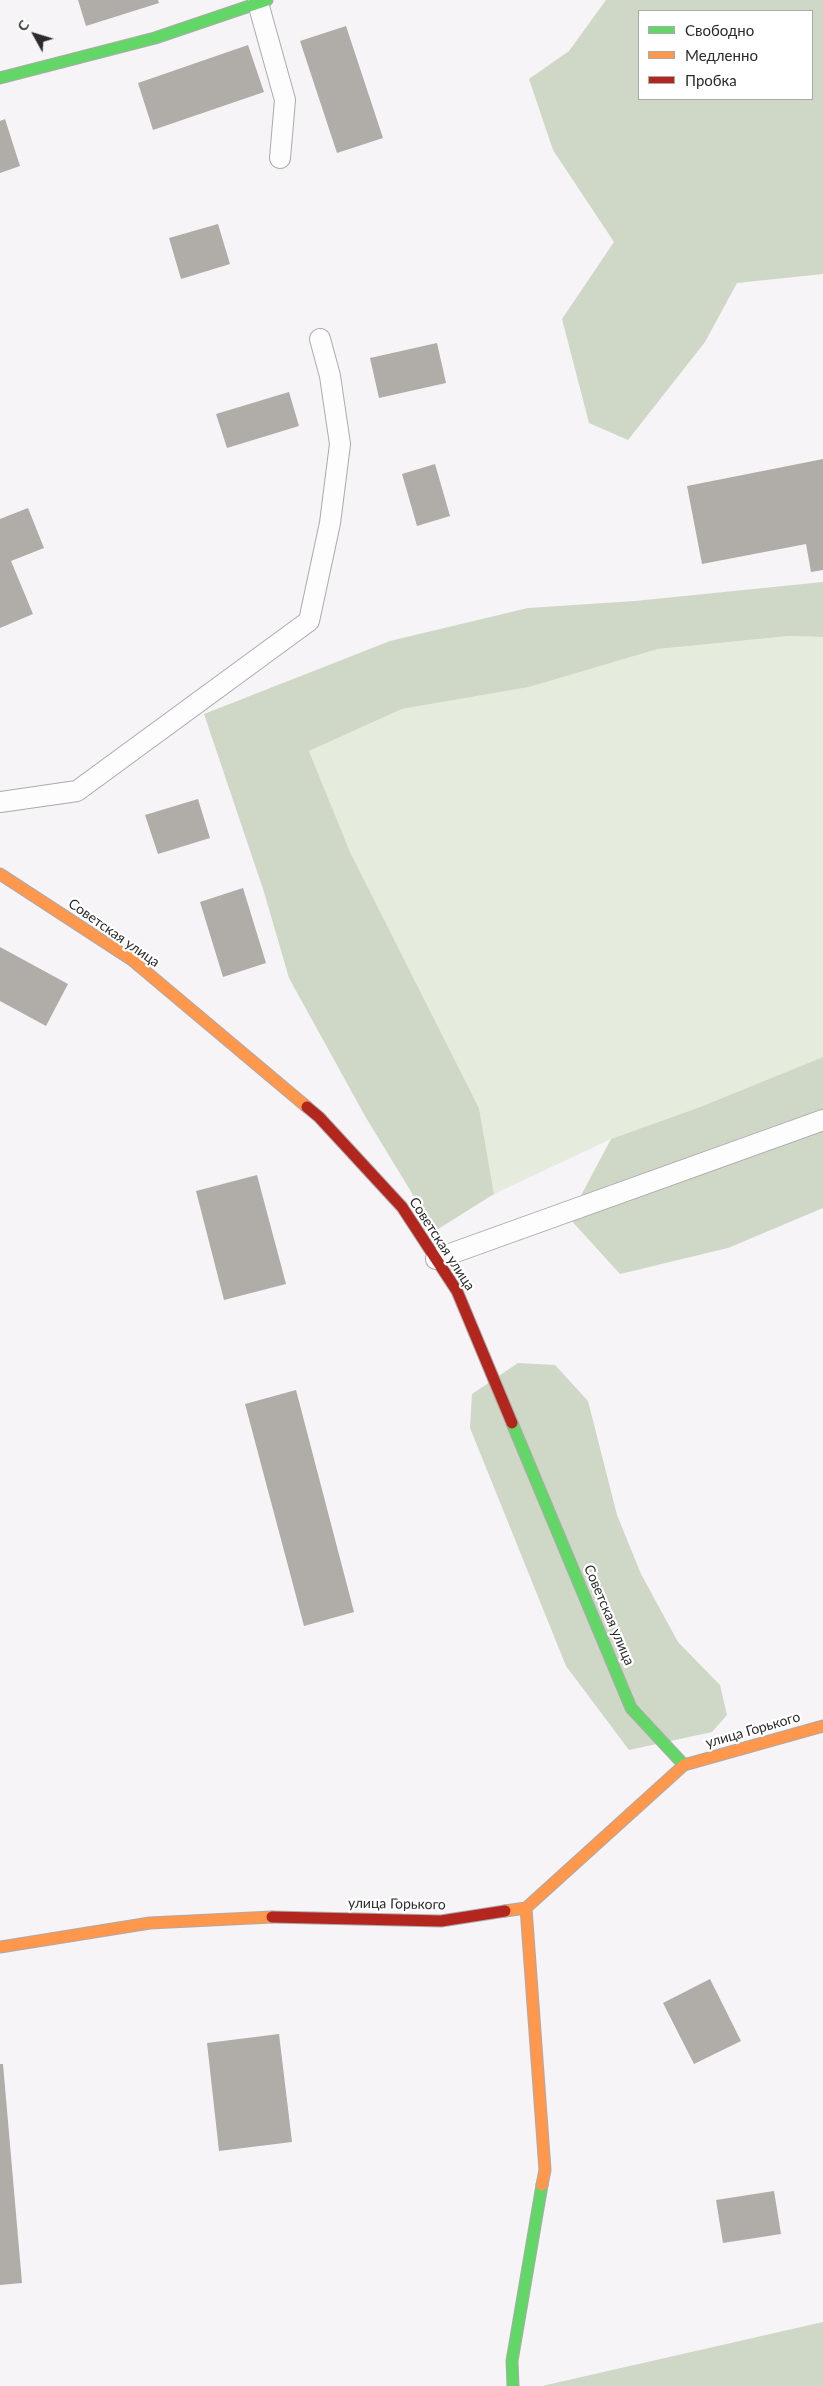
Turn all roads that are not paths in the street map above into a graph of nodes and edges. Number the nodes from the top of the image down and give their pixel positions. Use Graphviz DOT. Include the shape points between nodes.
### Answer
graph roads {
  1 [pos="262,2"];
  2 [pos="0,78"];
  3 [pos="280,158"];
  4 [pos="320,339"];
  5 [pos="0,802"];
  6 [pos="0,874"];
  7 [pos="823,1120"];
  8 [pos="436,1259"];
  9 [pos="823,1726"];
  10 [pos="684,1765"];
  11 [pos="526,1908"];
  12 [pos="0,1947"];
  13 [pos="513,2386"];
  1 -- 2 [label="street" via="155,38"];
  1 -- 3 [label="lane" via="285,100"];
  4 -- 5 [label="lane" via="330,376 340,444 330,523 309,621 76,791"];
  6 -- 8 [label="street, Советская улица" via="132,960 319,1117 402,1207"];
  7 -- 8 [label="lane"];
  8 -- 10 [label="street, Советская улица" via="457,1291 631,1708"];
  9 -- 10 [label="street, улица Горького"];
  10 -- 11 [label="street, улица Горького"];
  11 -- 12 [label="street, улица Горького" via="441,1922 292,1916 150,1924"];
  11 -- 13 [label="street" via="545,2170 512,2361"];
}
